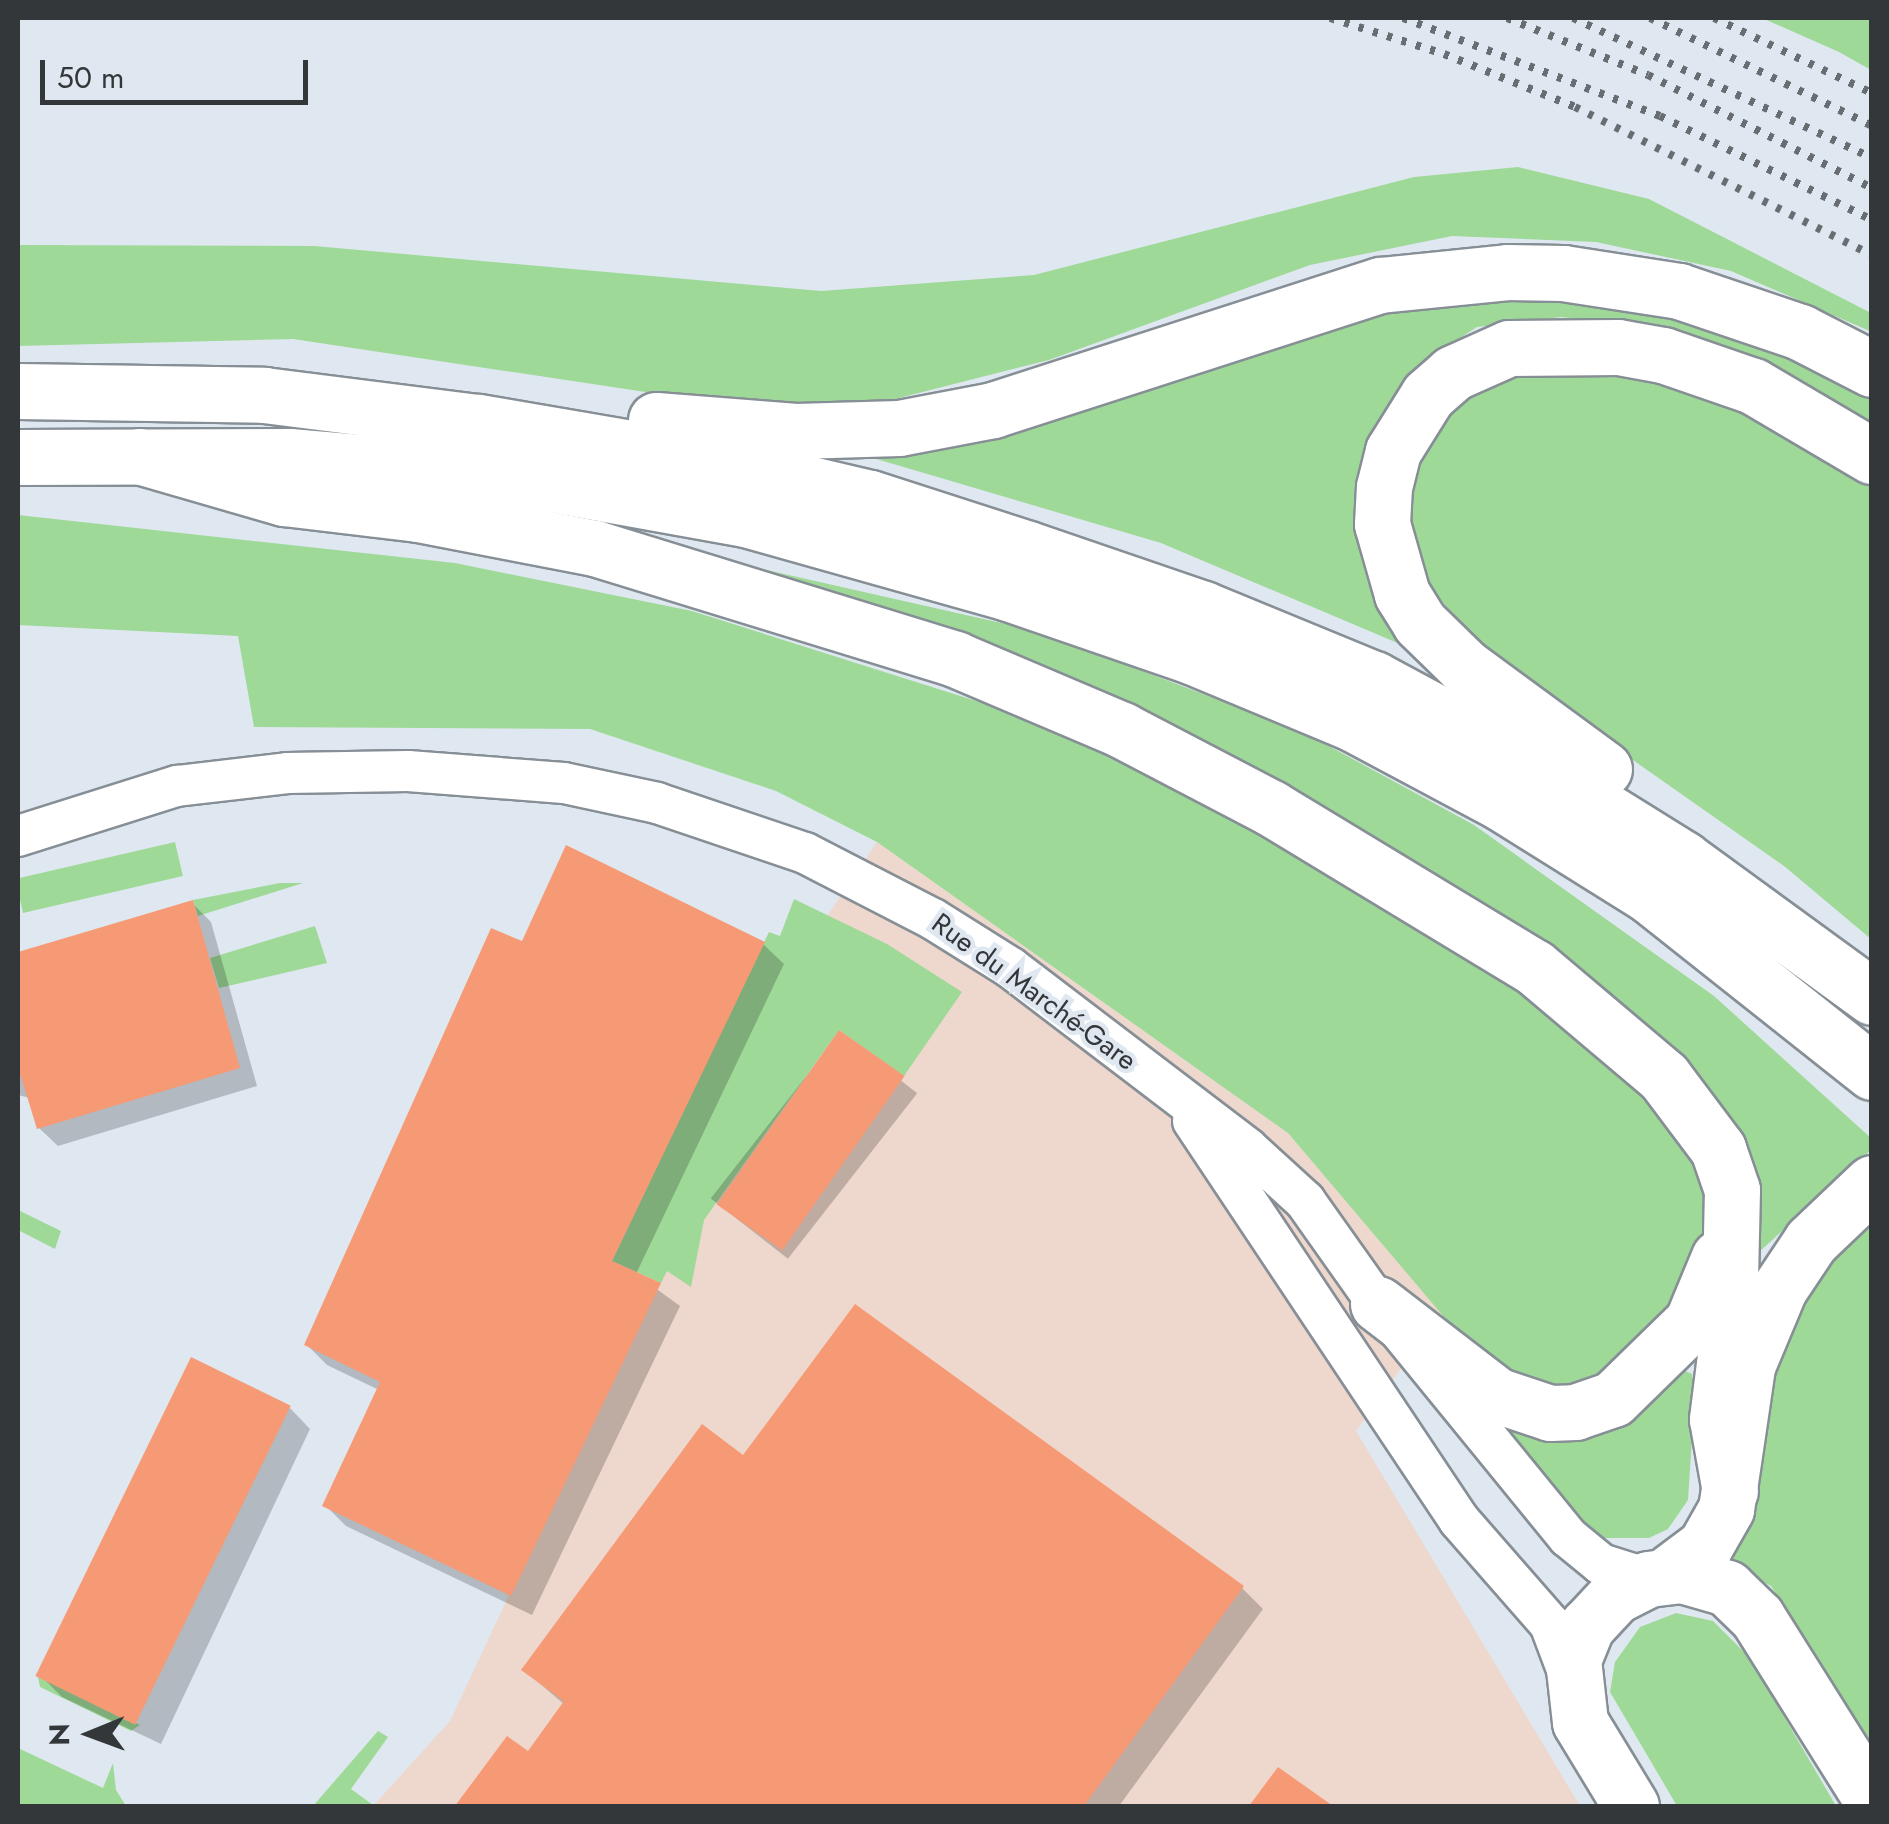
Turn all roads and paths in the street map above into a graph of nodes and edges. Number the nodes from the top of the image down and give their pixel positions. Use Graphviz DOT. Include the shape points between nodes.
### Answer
graph roads {
  1 [pos="1872,369"];
  2 [pos="18,391"];
  3 [pos="354,403"];
  4 [pos="139,456"];
  5 [pos="1872,456"];
  6 [pos="18,457"];
  7 [pos="18,836"];
  8 [pos="1683,860"];
  9 [pos="1872,996"];
  10 [pos="1858,1060"];
  11 [pos="1177,1096"];
  12 [pos="1872,1183"];
  13 [pos="1732,1190"];
  14 [pos="1378,1304"];
  15 [pos="1730,1491"];
  16 [pos="1657,1578"];
  17 [pos="1571,1680"];
  18 [pos="1872,1800"];
  19 [pos="1631,1806"];
  1 -- 3 [label="main road" via="1800,332 1679,291 1563,273 1508,272 1380,285 993,410 898,428 796,431 484,402"];
  2 -- 3 [label="main road"];
  3 -- 8 [label="main road" via="649,450 870,498 1202,609 1374,679 1521,758"];
  4 -- 6 [label="main road"];
  4 -- 10 [label="main road" via="380,462 627,495 859,546 1191,656 1352,723 1500,802 1649,895"];
  4 -- 13 [label="main road" via="284,498 418,514 595,548 955,659 1122,730 1271,808 1534,967 1664,1077 1718,1149"];
  5 -- 8 [label="main road" via="1736,380 1663,355 1579,344 1510,348 1454,373 1428,395 1392,451 1382,524 1395,576 1420,623 1531,718 1651,801"];
  7 -- 11 [label="street, Rue du Marché-Gare" via="177,786 286,773 487,773 656,802 804,854 933,918 1011,968"];
  8 -- 9 [label="main road"];
  11 -- 14 [label="street, Rue du Marché-Gare" via="1305,1201"];
  11 -- 17 [label="street" via="1459,1520 1550,1624"];
  12 -- 15 [label="main road" via="1812,1241 1779,1289 1747,1366"];
  13 -- 14 [label="main road" via="1717,1267 1692,1322 1613,1399 1576,1412 1550,1412 1496,1395"];
  13 -- 15 [label="main road" via="1729,1324 1717,1419"];
  14 -- 16 [label="street, Rue du Marché-Gare" via="1568,1538 1600,1564"];
  15 -- 16 [label="main road" via="1705,1546"];
  16 -- 17 [label="main road" via="1616,1596 1588,1626"];
  16 -- 18 [label="main road" via="1714,1581 1742,1600"];
  17 -- 19 [label="main road" via="1580,1722"];
}
